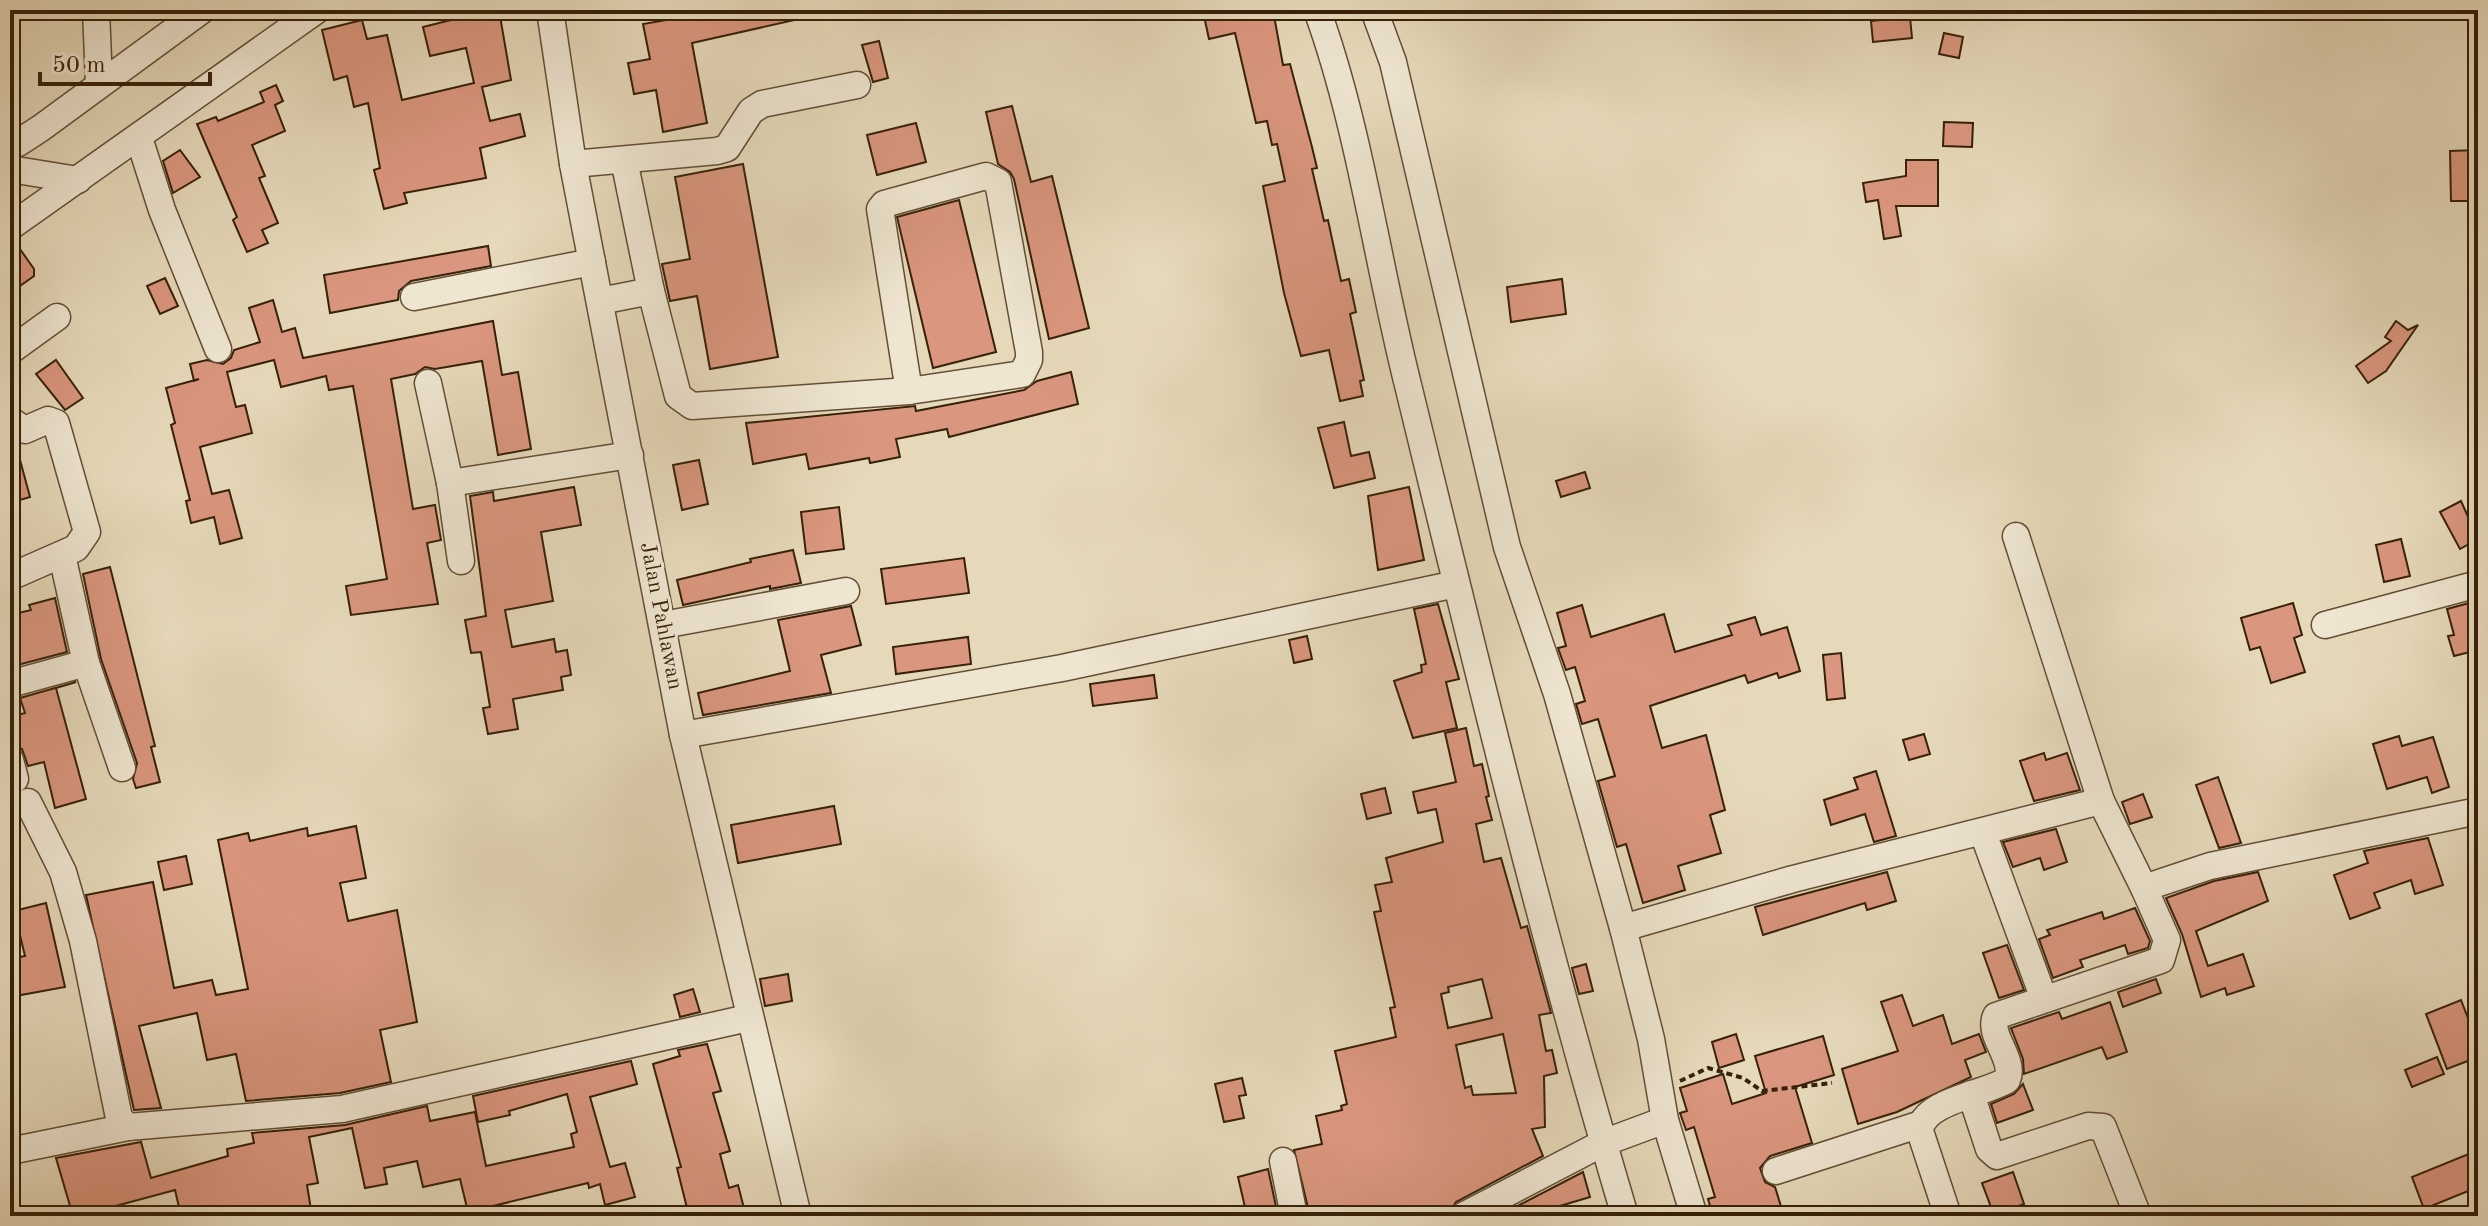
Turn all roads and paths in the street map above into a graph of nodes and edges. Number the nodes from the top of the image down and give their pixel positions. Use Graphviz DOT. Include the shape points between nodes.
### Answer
graph roads {
  1 [pos="96,10"];
  2 [pos="317,10"];
  3 [pos="550,10"];
  4 [pos="1317,10"];
  5 [pos="1374,10"];
  6 [pos="195,12"];
  7 [pos="99,83"];
  8 [pos="857,85"];
  9 [pos="139,138"];
  10 [pos="10,141"];
  11 [pos="624,160"];
  12 [pos="573,164"];
  13 [pos="10,169"];
  14 [pos="78,180"];
  15 [pos="10,227"];
  16 [pos="592,262"];
  17 [pos="651,291"];
  18 [pos="414,297"];
  19 [pos="600,301"];
  20 [pos="57,317"];
  21 [pos="218,349"];
  22 [pos="10,351"];
  23 [pos="428,383"];
  24 [pos="909,391"];
  25 [pos="10,420"];
  26 [pos="630,455"];
  27 [pos="450,483"];
  28 [pos="2016,536"];
  29 [pos="62,555"];
  30 [pos="461,561"];
  31 [pos="10,577"];
  32 [pos="1456,584"];
  33 [pos="2478,584"];
  34 [pos="846,591"];
  35 [pos="663,625"];
  36 [pos="2325,625"];
  37 [pos="86,663"];
  38 [pos="10,684"];
  39 [pos="683,735"];
  40 [pos="122,768"];
  41 [pos="18,780"];
  42 [pos="2101,801"];
  43 [pos="2478,811"];
  44 [pos="1983,833"];
  45 [pos="2144,888"];
  46 [pos="1623,928"];
  47 [pos="2044,999"];
  48 [pos="748,1018"];
  49 [pos="1832,1083"];
  50 [pos="1673,1085"];
  51 [pos="1971,1094"];
  52 [pos="1658,1124"];
  53 [pos="1921,1124"];
  54 [pos="128,1127"];
  55 [pos="1607,1142"];
  56 [pos="10,1151"];
  57 [pos="1283,1161"];
  58 [pos="1776,1171"];
  59 [pos="798,1216"];
  60 [pos="1294,1216"];
  61 [pos="1463,1216"];
  62 [pos="1625,1216"];
  63 [pos="1694,1216"];
  64 [pos="1948,1216"];
  65 [pos="2138,1216"];
  1 -- 7 [label="street"];
  2 -- 9 [label="street"];
  3 -- 12 [label="street, Jalan Pahlawan"];
  4 -- 32 [label="street" via="1346,111"];
  5 -- 46 [label="street" via="1393,62 1507,547 1557,694"];
  6 -- 7 [label="street"];
  7 -- 10 [label="street" via="18,143"];
  8 -- 11 [label="street" via="762,104 751,111 727,148"];
  9 -- 14 [label="street"];
  9 -- 21 [label="street"];
  11 -- 12 [label="street"];
  11 -- 17 [label="street"];
  12 -- 16 [label="street, Jalan Pahlawan"];
  13 -- 14 [label="street"];
  14 -- 15 [label="street"];
  16 -- 18 [label="street"];
  16 -- 19 [label="street, Jalan Pahlawan"];
  17 -- 19 [label="street"];
  17 -- 24 [label="street" via="678,396 692,406"];
  19 -- 26 [label="street, Jalan Pahlawan"];
  20 -- 22 [label="street"];
  23 -- 27 [label="street"];
  24 -- 24 [label="street" via="1022,374 1027,368 1029,352 994,178 986,176 880,209"];
  25 -- 29 [label="street" via="25,430 52,421 59,429 87,532 76,548"];
  26 -- 27 [label="street"];
  26 -- 35 [label="street, Jalan Pahlawan"];
  27 -- 30 [label="street"];
  28 -- 42 [label="street"];
  29 -- 31 [label="street"];
  29 -- 37 [label="street"];
  32 -- 39 [label="street" via="1062,668"];
  32 -- 55 [label="street"];
  33 -- 36 [label="street"];
  34 -- 35 [label="street"];
  35 -- 39 [label="street, Jalan Pahlawan"];
  37 -- 38 [label="street"];
  37 -- 40 [label="street"];
  39 -- 48 [label="street, Jalan Pahlawan"];
  41 -- 54 [label="street" via="63,872 83,941 119,1118"];
  42 -- 44 [label="street"];
  42 -- 45 [label="street"];
  43 -- 45 [label="street" via="2210,866"];
  44 -- 46 [label="street" via="1793,879"];
  44 -- 47 [label="street"];
  45 -- 47 [label="street" via="2167,940 2161,960"];
  46 -- 52 [label="street" via="1651,1039"];
  47 -- 51 [label="street" via="1996,1016 1994,1028 2009,1078"];
  48 -- 54 [label="street" via="342,1109"];
  48 -- 59 [label="street, Jalan Pahlawan"];
  49 -- 50 [label="path" via="1762,1091 1743,1078 1708,1068"];
  51 -- 53 [label="street" via="1930,1112"];
  51 -- 65 [label="street" via="1989,1149 1997,1156 2088,1126 2103,1127"];
  52 -- 55 [label="street"];
  52 -- 63 [label="street"];
  53 -- 58 [label="street"];
  53 -- 64 [label="street"];
  54 -- 56 [label="street"];
  55 -- 61 [label="street"];
  55 -- 62 [label="street"];
  57 -- 60 [label="street"];
}
